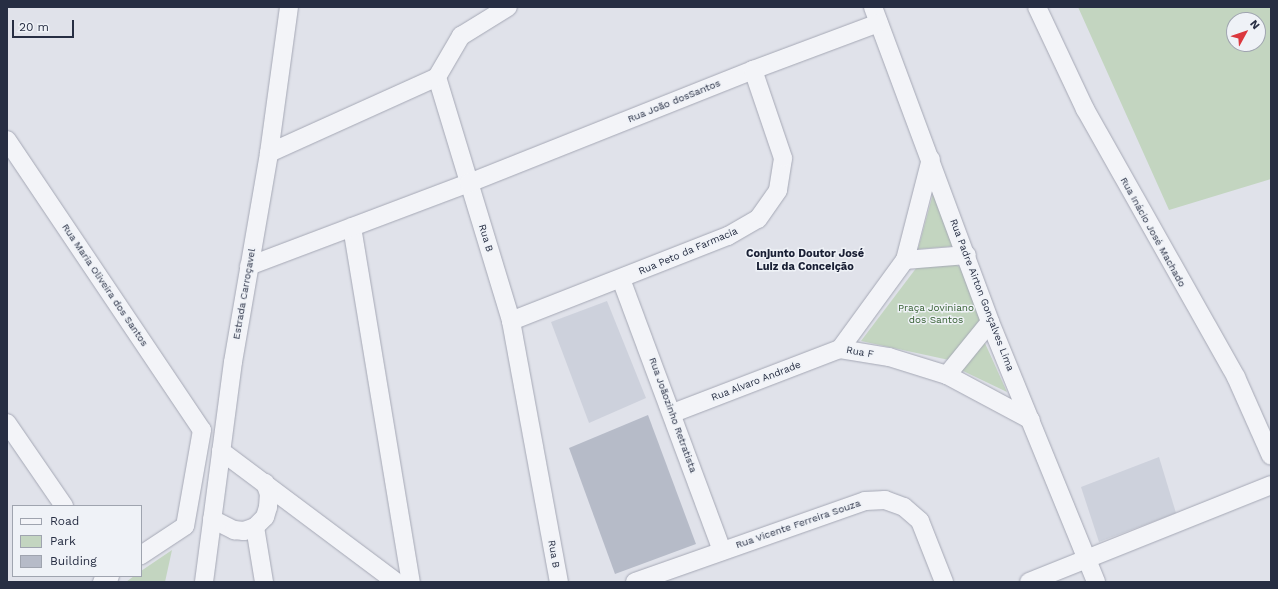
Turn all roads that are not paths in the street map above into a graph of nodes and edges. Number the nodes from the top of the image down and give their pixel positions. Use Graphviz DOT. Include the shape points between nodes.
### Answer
graph roads {
  1 [pos="289,7"];
  2 [pos="508,7"];
  3 [pos="1037,7"];
  4 [pos="876,15"];
  5 [pos="753,70"];
  6 [pos="437,77"];
  7 [pos="7,140"];
  8 [pos="269,153"];
  9 [pos="931,159"];
  10 [pos="469,182"];
  11 [pos="352,227"];
  12 [pos="967,255"];
  13 [pos="905,260"];
  14 [pos="250,266"];
  15 [pos="621,280"];
  16 [pos="511,321"];
  17 [pos="990,322"];
  18 [pos="840,349"];
  19 [pos="947,375"];
  20 [pos="673,413"];
  21 [pos="1031,420"];
  22 [pos="7,423"];
  23 [pos="221,450"];
  24 [pos="1271,456"];
  25 [pos="265,483"];
  26 [pos="1271,486"];
  27 [pos="63,505"];
  28 [pos="212,519"];
  29 [pos="255,527"];
  30 [pos="722,551"];
  31 [pos="142,554"];
  32 [pos="1087,559"];
  33 [pos="204,582"];
  34 [pos="264,582"];
  35 [pos="396,582"];
  36 [pos="411,582"];
  37 [pos="559,582"];
  38 [pos="635,582"];
  39 [pos="944,582"];
  40 [pos="1029,582"];
  41 [pos="1096,582"];
  1 -- 8 [label="street, Estrada Carroçavel"];
  2 -- 6 [label="street" via="461,36"];
  3 -- 24 [label="street, Rua Inácio José Machado" via="1084,109 1236,377"];
  4 -- 5 [label="street, Rua João dosSantos"];
  4 -- 9 [label="street, Rua Padre Airton Gonçalves Lima"];
  5 -- 10 [label="street, Rua João dosSantos"];
  5 -- 15 [label="street, Rua Peto da Farmacia" via="783,158 778,190 758,219 734,233"];
  6 -- 8 [label="street"];
  6 -- 10 [label="street, Rua B"];
  7 -- 31 [label="street, Rua Maria Oliveira dos Santos" via="202,430 185,526"];
  8 -- 14 [label="street, Estrada Carroçavel"];
  9 -- 12 [label="street, Rua Padre Airton Gonçalves Lima"];
  9 -- 13 [label="street, Rua F"];
  10 -- 11 [label="street, Rua João dosSantos"];
  10 -- 16 [label="street, Rua B"];
  11 -- 14 [label="street, Rua João dosSantos"];
  11 -- 36 [label="street"];
  12 -- 13 [label="street"];
  12 -- 17 [label="street, Rua Padre Airton Gonçalves Lima"];
  13 -- 18 [label="street, Rua F"];
  14 -- 23 [label="street, Estrada Carroçavel" via="232,362"];
  15 -- 16 [label="street, Rua Peto da Farmacia"];
  15 -- 20 [label="street, Rua Joãozinho Retratista"];
  16 -- 37 [label="street, Rua B"];
  17 -- 19 [label="street"];
  17 -- 21 [label="street, Rua Padre Airton Gonçalves Lima"];
  18 -- 19 [label="street, Rua F" via="889,357"];
  18 -- 20 [label="street, Rua Alvaro Andrade"];
  19 -- 21 [label="street, Rua F"];
  20 -- 30 [label="street, Rua Joãozinho Retratista"];
  21 -- 32 [label="street, Rua Padre Airton Gonçalves Lima"];
  22 -- 27 [label="street"];
  23 -- 25 [label="street"];
  23 -- 28 [label="street, Estrada Carroçavel"];
  25 -- 29 [label="street" via="269,494 268,507 265,517"];
  25 -- 35 [label="street"];
  26 -- 32 [label="street"];
  28 -- 29 [label="street" via="234,530 244,531"];
  28 -- 33 [label="street, Estrada Carroçavel"];
  29 -- 34 [label="street"];
  30 -- 38 [label="street, Rua Vicente Ferreira Souza"];
  30 -- 39 [label="street, Rua Vicente Ferreira Souza" via="865,501 885,500 904,507 920,521"];
  32 -- 40 [label="street"];
  32 -- 41 [label="street, Rua Padre Airton Gonçalves Lima"];
}
